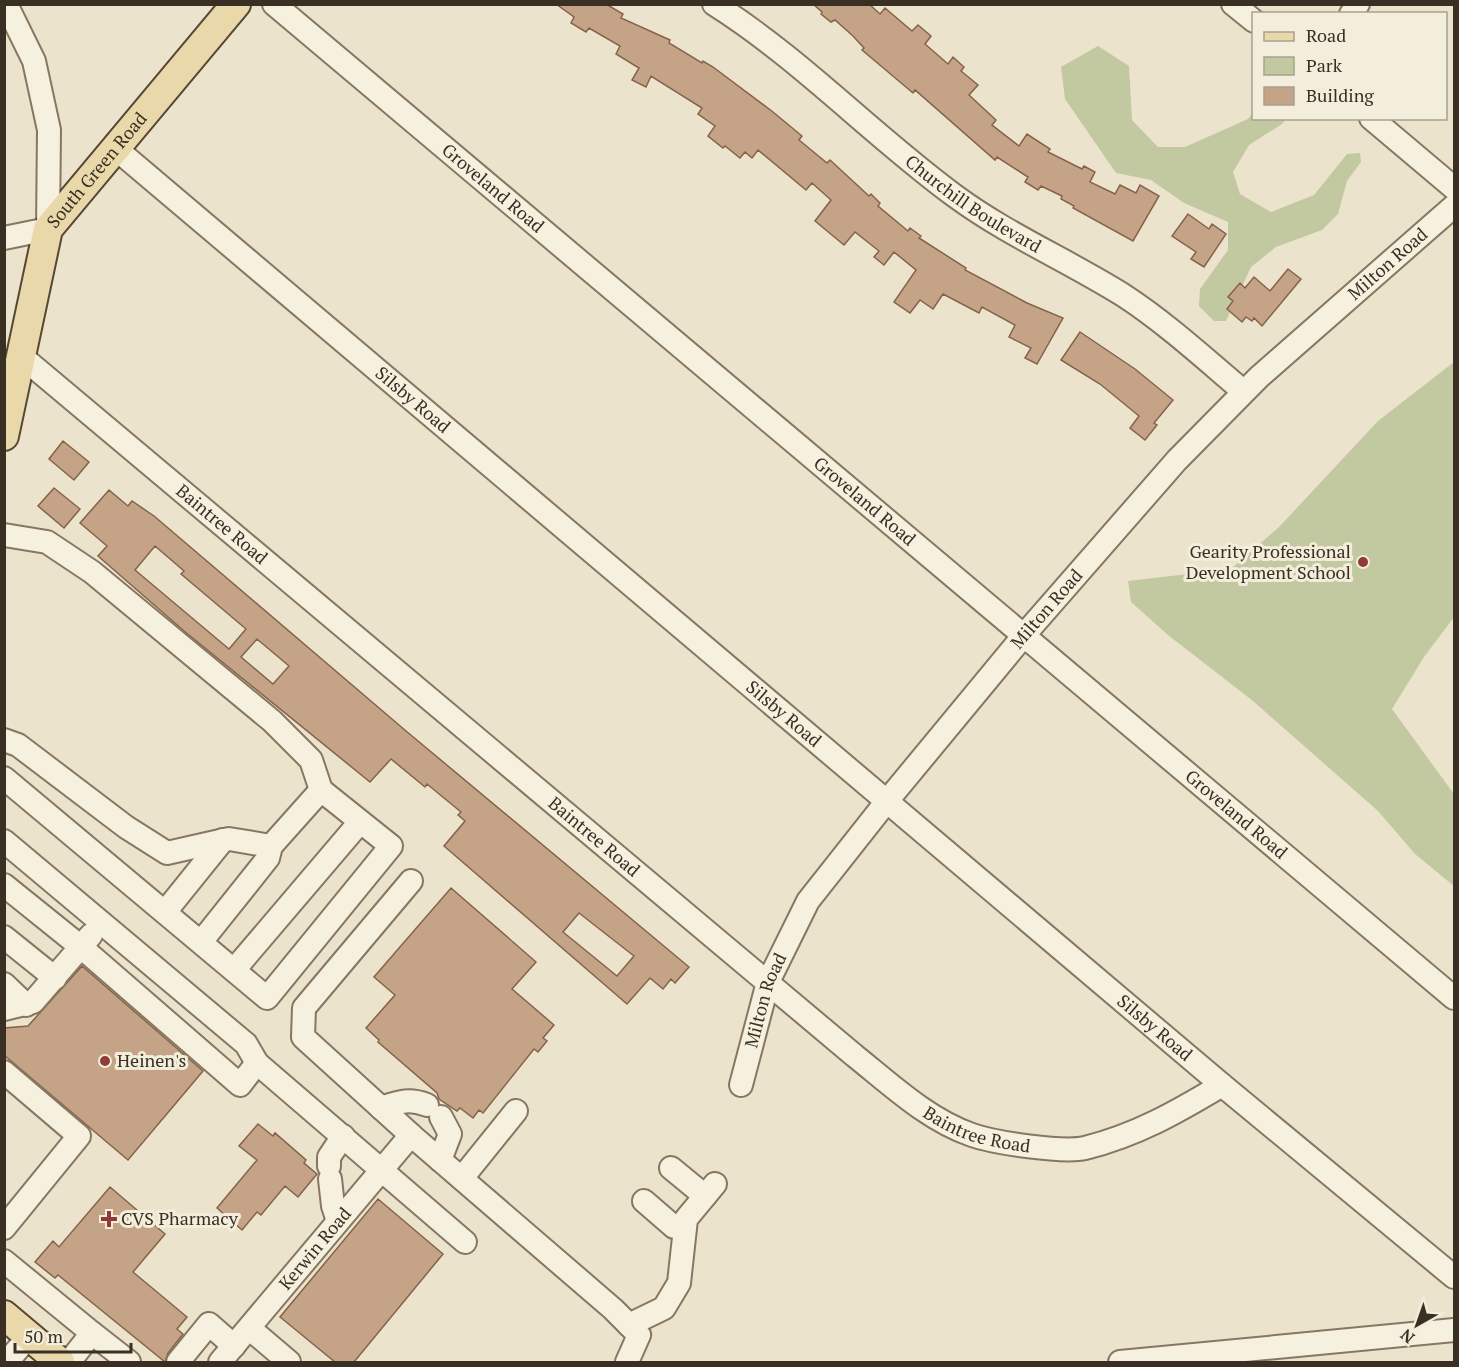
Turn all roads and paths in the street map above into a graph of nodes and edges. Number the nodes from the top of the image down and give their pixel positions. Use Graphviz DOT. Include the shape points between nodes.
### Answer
graph roads {
  1 [pos="6,4"];
  2 [pos="236,4"];
  3 [pos="274,4"];
  4 [pos="714,4"];
  5 [pos="1233,4"];
  6 [pos="1252,19"];
  7 [pos="1373,120"];
  8 [pos="115,148"];
  9 [pos="1455,188"];
  10 [pos="1455,206"];
  11 [pos="48,229"];
  12 [pos="4,238"];
  13 [pos="21,356"];
  14 [pos="1243,391"];
  15 [pos="4,436"];
  16 [pos="4,535"];
  17 [pos="1025,634"];
  18 [pos="4,740"];
  19 [pos="4,778"];
  20 [pos="321,789"];
  21 [pos="887,801"];
  22 [pos="360,822"];
  23 [pos="222,840"];
  24 [pos="4,841"];
  25 [pos="271,846"];
  26 [pos="411,881"];
  27 [pos="4,885"];
  28 [pos="165,912"];
  29 [pos="102,922"];
  30 [pos="4,937"];
  31 [pos="201,942"];
  32 [pos="81,947"];
  33 [pos="234,970"];
  34 [pos="55,978"];
  35 [pos="768,981"];
  36 [pos="4,984"];
  37 [pos="1455,998"];
  38 [pos="15,1007"];
  39 [pos="257,1063"];
  40 [pos="4,1072"];
  41 [pos="741,1085"];
  42 [pos="1222,1085"];
  43 [pos="381,1108"];
  44 [pos="516,1112"];
  45 [pos="411,1135"];
  46 [pos="343,1137"];
  47 [pos="440,1160"];
  48 [pos="670,1168"];
  49 [pos="382,1169"];
  50 [pos="462,1178"];
  51 [pos="644,1201"];
  52 [pos="338,1221"];
  53 [pos="685,1227"];
  54 [pos="4,1228"];
  55 [pos="465,1242"];
  56 [pos="4,1261"];
  57 [pos="1455,1277"];
  58 [pos="4,1315"];
  59 [pos="628,1325"];
  60 [pos="1455,1330"];
  61 [pos="92,1333"];
  62 [pos="29,1336"];
  63 [pos="234,1345"];
  64 [pos="7,1362"];
  65 [pos="60,1362"];
  66 [pos="69,1362"];
  67 [pos="129,1362"];
  68 [pos="178,1362"];
  69 [pos="290,1362"];
  70 [pos="627,1362"];
  71 [pos="1120,1362"];
  1 -- 11 [label="street" via="34,61 49,130"];
  2 -- 8 [label="main road, South Green Road"];
  3 -- 17 [label="street, Groveland Road"];
  4 -- 14 [label="street, Churchill Boulevard" via="775,47 956,197 1023,241 1125,297"];
  5 -- 6 [label="street"];
  7 -- 9 [label="street"];
  8 -- 11 [label="main road, South Green Road"];
  8 -- 21 [label="street, Silsby Road"];
  10 -- 14 [label="street, Milton Road"];
  11 -- 12 [label="street"];
  11 -- 13 [label="main road, South Green Road"];
  13 -- 15 [label="main road, South Green Road"];
  13 -- 35 [label="street, Baintree Road"];
  14 -- 17 [label="street, Milton Road" via="1177,460"];
  16 -- 20 [label="street" via="46,542 92,573 272,721 311,760"];
  17 -- 21 [label="street, Milton Road"];
  17 -- 37 [label="street, Groveland Road"];
  18 -- 23 [label="street" via="18,745 126,827 167,853"];
  19 -- 28 [label="street"];
  20 -- 22 [label="street"];
  20 -- 25 [label="street"];
  21 -- 35 [label="street, Milton Road" via="808,901"];
  21 -- 42 [label="street, Silsby Road"];
  22 -- 33 [label="street"];
  22 -- 33 [label="street" via="391,846 267,998"];
  23 -- 25 [label="street"];
  23 -- 28 [label="street"];
  24 -- 29 [label="street"];
  25 -- 31 [label="street" via="268,858"];
  26 -- 43 [label="street" via="304,1008 303,1037"];
  27 -- 32 [label="street"];
  28 -- 31 [label="street"];
  29 -- 32 [label="street"];
  29 -- 39 [label="street" via="246,1044"];
  30 -- 34 [label="street"];
  31 -- 33 [label="street"];
  32 -- 34 [label="street"];
  32 -- 39 [label="street" via="240,1085"];
  34 -- 38 [label="street" via="33,1002"];
  35 -- 41 [label="street, Milton Road"];
  35 -- 42 [label="street, Baintree Road" via="921,1108 971,1135 1025,1146 1083,1148 1160,1122"];
  36 -- 38 [label="street"];
  39 -- 46 [label="street"];
  40 -- 54 [label="street" via="79,1136"];
  42 -- 57 [label="street, Silsby Road"];
  43 -- 45 [label="street"];
  43 -- 47 [label="street" via="413,1100 434,1111 450,1134"];
  44 -- 50 [label="street"];
  45 -- 47 [label="street"];
  45 -- 49 [label="street, Kerwin Road"];
  46 -- 49 [label="street"];
  46 -- 52 [label="street" via="328,1157"];
  47 -- 50 [label="street"];
  48 -- 53 [label="street" via="710,1190 686,1218"];
  49 -- 52 [label="street, Kerwin Road"];
  49 -- 55 [label="street"];
  50 -- 59 [label="street"];
  51 -- 53 [label="street" via="674,1227"];
  52 -- 63 [label="street, Kerwin Road"];
  53 -- 59 [label="street" via="679,1283 664,1308"];
  56 -- 61 [label="street"];
  58 -- 62 [label="main road"];
  59 -- 70 [label="street" via="639,1335"];
  60 -- 71 [label="street"];
  61 -- 66 [label="street"];
  61 -- 67 [label="street"];
  62 -- 64 [label="street"];
  62 -- 65 [label="main road"];
  63 -- 68 [label="street" via="209,1324"];
  63 -- 69 [label="street"];
}
